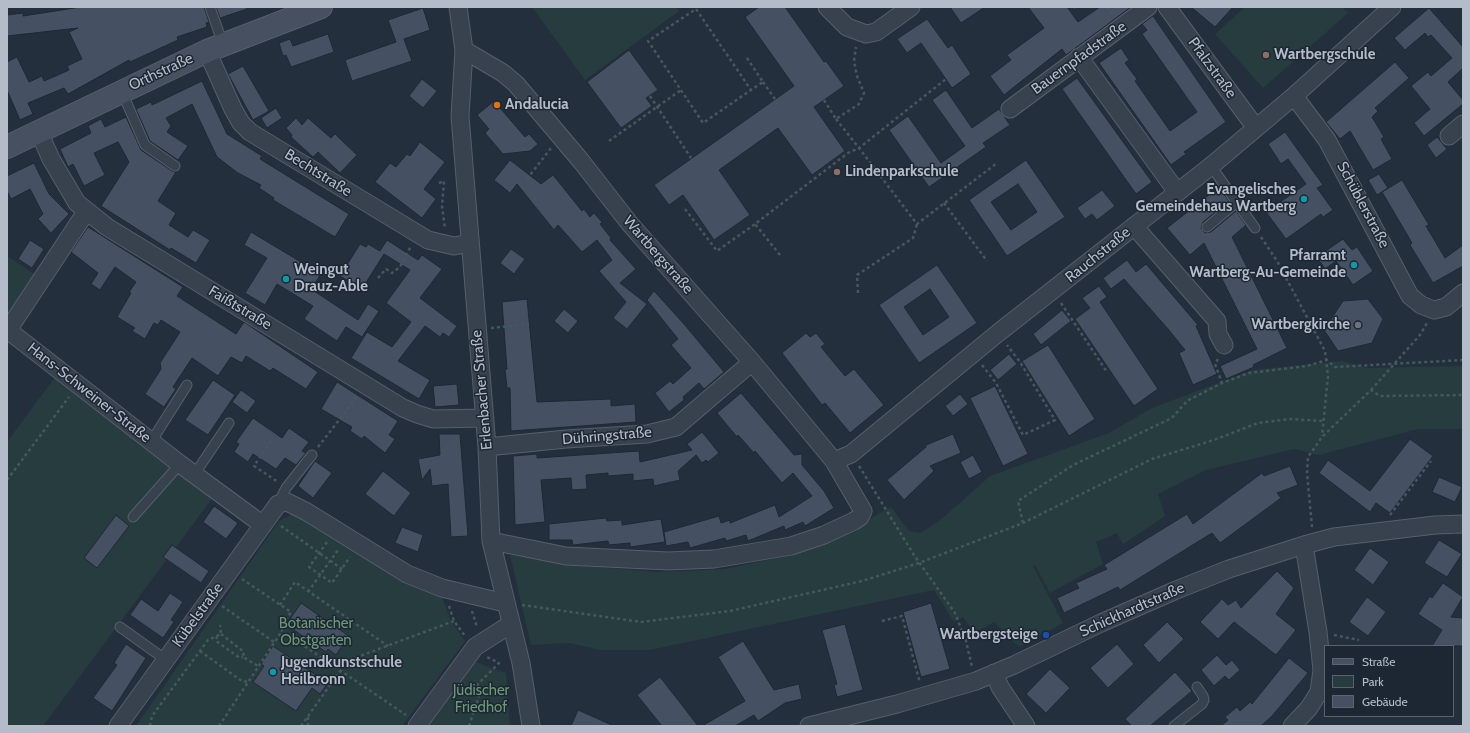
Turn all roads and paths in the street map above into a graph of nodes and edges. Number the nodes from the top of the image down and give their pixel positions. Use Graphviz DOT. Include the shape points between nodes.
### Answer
graph roads {
  1 [pos="210,7"];
  2 [pos="320,7"];
  3 [pos="458,7"];
  4 [pos="827,7"];
  5 [pos="911,7"];
  6 [pos="1073,7"];
  7 [pos="1076,7"];
  8 [pos="1148,7"];
  9 [pos="1168,7"];
  10 [pos="1392,7"];
  11 [pos="858,32"];
  12 [pos="215,47"];
  13 [pos="464,50"];
  14 [pos="1079,57"];
  15 [pos="747,58"];
  16 [pos="946,79"];
  17 [pos="763,82"];
  18 [pos="681,90"];
  19 [pos="751,90"];
  20 [pos="121,91"];
  21 [pos="650,96"];
  22 [pos="1294,96"];
  23 [pos="775,99"];
  24 [pos="824,100"];
  25 [pos="657,107"];
  26 [pos="1010,109"];
  27 [pos="836,120"];
  28 [pos="1463,124"];
  29 [pos="1256,128"];
  30 [pos="39,132"];
  31 [pos="1449,136"];
  32 [pos="562,138"];
  33 [pos="609,141"];
  34 [pos="7,147"];
  35 [pos="859,148"];
  36 [pos="691,158"];
  37 [pos="997,163"];
  38 [pos="175,166"];
  39 [pos="1210,166"];
  40 [pos="527,180"];
  41 [pos="439,183"];
  42 [pos="1177,192"];
  43 [pos="1237,202"];
  44 [pos="944,203"];
  45 [pos="685,209"];
  46 [pos="86,212"];
  47 [pos="755,224"];
  48 [pos="917,224"];
  49 [pos="1134,226"];
  50 [pos="1208,227"];
  51 [pos="1255,228"];
  52 [pos="416,233"];
  53 [pos="470,243"];
  54 [pos="448,246"];
  55 [pos="780,255"];
  56 [pos="987,260"];
  57 [pos="378,278"];
  58 [pos="1053,291"];
  59 [pos="858,293"];
  60 [pos="1463,293"];
  61 [pos="1434,310"];
  62 [pos="529,324"];
  63 [pos="477,329"];
  64 [pos="998,333"];
  65 [pos="1224,345"];
  66 [pos="973,353"];
  67 [pos="1327,360"];
  68 [pos="1463,360"];
  69 [pos="752,362"];
  70 [pos="1396,363"];
  71 [pos="1107,372"];
  72 [pos="1222,383"];
  73 [pos="367,384"];
  74 [pos="78,385"];
  75 [pos="187,385"];
  76 [pos="1371,390"];
  77 [pos="1463,396"];
  78 [pos="485,418"];
  79 [pos="1322,421"];
  80 [pos="229,423"];
  81 [pos="1322,437"];
  82 [pos="271,441"];
  83 [pos="151,442"];
  84 [pos="487,447"];
  85 [pos="851,454"];
  86 [pos="312,456"];
  87 [pos="834,461"];
  88 [pos="1431,461"];
  89 [pos="180,464"];
  90 [pos="194,475"];
  91 [pos="7,480"];
  92 [pos="286,488"];
  93 [pos="278,504"];
  94 [pos="133,517"];
  95 [pos="1023,523"];
  96 [pos="1463,524"];
  97 [pos="271,525"];
  98 [pos="1378,532"];
  99 [pos="331,536"];
  100 [pos="491,541"];
  101 [pos="342,544"];
  102 [pos="1308,544"];
  103 [pos="354,552"];
  104 [pos="319,553"];
  105 [pos="330,561"];
  106 [pos="919,563"];
  107 [pos="342,569"];
  108 [pos="320,575"];
  109 [pos="241,578"];
  110 [pos="308,592"];
  111 [pos="459,593"];
  112 [pos="211,598"];
  113 [pos="505,603"];
  114 [pos="280,605"];
  115 [pos="454,621"];
  116 [pos="882,621"];
  117 [pos="511,624"];
  118 [pos="220,625"];
  119 [pos="120,627"];
  120 [pos="282,631"];
  121 [pos="962,632"];
  122 [pos="1318,632"];
  123 [pos="220,634"];
  124 [pos="217,636"];
  125 [pos="985,636"];
  126 [pos="1359,640"];
  127 [pos="274,642"];
  128 [pos="479,643"];
  129 [pos="388,646"];
  130 [pos="200,651"];
  131 [pos="243,657"];
  132 [pos="166,660"];
  133 [pos="258,666"];
  134 [pos="333,666"];
  135 [pos="494,669"];
  136 [pos="340,671"];
  137 [pos="994,673"];
  138 [pos="248,680"];
  139 [pos="976,681"];
  140 [pos="1197,687"];
  141 [pos="924,696"];
  142 [pos="308,716"];
  143 [pos="418,725"];
  144 [pos="118,726"];
  145 [pos="150,726"];
  146 [pos="218,726"];
  147 [pos="301,726"];
  148 [pos="308,726"];
  149 [pos="469,726"];
  150 [pos="531,726"];
  151 [pos="809,726"];
  152 [pos="1026,726"];
  153 [pos="1174,726"];
  154 [pos="1292,726"];
  1 -- 12 [label="lane"];
  2 -- 12 [label="street, Orthstraße"];
  3 -- 13 [label="street"];
  4 -- 11 [label="street" via="847,27"];
  5 -- 11 [label="street" via="876,32"];
  6 -- 7 [label="path"];
  8 -- 14 [label="street, Bauernpfadstraße"];
  9 -- 29 [label="street, Pfalzstraße"];
  10 -- 22 [label="street, Rauchstraße"];
  11 -- 27 [label="path" via="854,61 864,93 859,104"];
  12 -- 20 [label="street, Orthstraße"];
  12 -- 52 [label="street, Bechtstraße" via="232,109 250,132"];
  13 -- 32 [label="street, Wartbergstraße" via="503,73 516,84"];
  13 -- 53 [label="street, Erlenbacher Straße" via="460,116"];
  14 -- 26 [label="street, Bauernpfadstraße"];
  14 -- 42 [label="street"];
  15 -- 17 [label="path"];
  16 -- 35 [label="path"];
  17 -- 19 [label="path"];
  17 -- 23 [label="path"];
  18 -- 19 [label="path" via="703,123"];
  18 -- 19 [label="path" via="648,41 696,9"];
  18 -- 25 [label="path"];
  20 -- 30 [label="street, Orthstraße"];
  20 -- 38 [label="lane" via="145,145"];
  21 -- 25 [label="path"];
  22 -- 29 [label="street, Rauchstraße"];
  22 -- 61 [label="street, Schüblerstraße" via="1327,140 1410,296"];
  24 -- 27 [label="path"];
  25 -- 33 [label="path"];
  25 -- 36 [label="path"];
  27 -- 35 [label="path"];
  28 -- 31 [label="street"];
  29 -- 39 [label="street, Rauchstraße"];
  30 -- 34 [label="street, Orthstraße"];
  30 -- 46 [label="street, Faißtstraße" via="67,188 76,203"];
  32 -- 40 [label="path" via="540,160"];
  32 -- 69 [label="street, Wartbergstraße" via="630,224"];
  35 -- 47 [label="path" via="848,153"];
  35 -- 48 [label="path"];
  37 -- 44 [label="path"];
  39 -- 42 [label="street, Rauchstraße"];
  39 -- 43 [label="lane"];
  41 -- 54 [label="path" via="444,182 442,206"];
  42 -- 49 [label="street, Rauchstraße"];
  43 -- 50 [label="lane"];
  43 -- 51 [label="lane"];
  44 -- 48 [label="path"];
  44 -- 56 [label="path"];
  45 -- 47 [label="path" via="717,251"];
  46 -- 73 [label="street, Faißtstraße"];
  46 -- 74 [label="street, Hans-Schweiner-Straße" via="9,331"];
  47 -- 55 [label="path"];
  48 -- 59 [label="path" via="913,238 857,275"];
  49 -- 58 [label="street, Rauchstraße"];
  49 -- 65 [label="street" via="1217,321 1218,334"];
  51 -- 67 [label="path" via="1277,261 1325,351"];
  52 -- 54 [label="street, Bechtstraße"];
  52 -- 57 [label="path" via="400,267 392,274 386,269"];
  53 -- 54 [label="street, Bechtstraße"];
  53 -- 63 [label="street, Erlenbacher Straße"];
  58 -- 64 [label="street, Rauchstraße"];
  58 -- 71 [label="path"];
  60 -- 61 [label="street" via="1446,307"];
  61 -- 70 [label="path" via="1420,335"];
  62 -- 63 [label="path"];
  63 -- 78 [label="street, Erlenbacher Straße"];
  64 -- 66 [label="street, Rauchstraße"];
  64 -- 66 [label="path" via="1020,362 1055,420 1022,435 996,383"];
  65 -- 72 [label="path" via="1216,364"];
  66 -- 85 [label="street, Rauchstraße"];
  67 -- 70 [label="path" via="1335,367"];
  67 -- 72 [label="path" via="1306,366 1249,373"];
  67 -- 79 [label="path" via="1328,376"];
  68 -- 70 [label="path"];
  69 -- 84 [label="street, Dühringstraße" via="676,427 647,434"];
  69 -- 87 [label="street, Wartbergstraße"];
  70 -- 76 [label="path"];
  72 -- 95 [label="path" via="1187,401 1172,418 1073,465 1018,500"];
  73 -- 78 [label="street, Faißtstraße" via="403,408 422,416 434,419"];
  73 -- 86 [label="path"];
  74 -- 83 [label="street, Hans-Schweiner-Straße"];
  74 -- 91 [label="path"];
  75 -- 83 [label="lane"];
  76 -- 77 [label="path" via="1380,396"];
  76 -- 81 [label="path"];
  78 -- 84 [label="street, Erlenbacher Straße"];
  79 -- 81 [label="path"];
  79 -- 95 [label="path" via="1290,418 1258,423 1152,459"];
  80 -- 90 [label="lane"];
  81 -- 102 [label="path" via="1308,457"];
  82 -- 92 [label="path" via="254,466"];
  83 -- 89 [label="street, Hans-Schweiner-Straße"];
  84 -- 100 [label="street, Erlenbacher Straße"];
  85 -- 87 [label="street, Rauchstraße"];
  85 -- 106 [label="path"];
  86 -- 92 [label="lane"];
  87 -- 100 [label="street, Wartbergstraße" via="862,510 860,517 824,535 791,546 714,559 668,561 566,556"];
  88 -- 98 [label="path"];
  89 -- 90 [label="street, Hans-Schweiner-Straße"];
  89 -- 94 [label="lane"];
  90 -- 97 [label="street, Hans-Schweiner-Straße"];
  92 -- 93 [label="lane"];
  93 -- 97 [label="street, Kübelstraße"];
  93 -- 111 [label="street" via="287,502 307,512 407,574"];
  95 -- 106 [label="path"];
  96 -- 98 [label="street, Schickhardtstraße"];
  97 -- 104 [label="path"];
  97 -- 112 [label="street, Kübelstraße"];
  98 -- 102 [label="street, Schickhardtstraße" via="1334,537"];
  99 -- 104 [label="path"];
  100 -- 113 [label="street, Erlenbacher Straße"];
  101 -- 105 [label="path"];
  102 -- 122 [label="street"];
  102 -- 137 [label="street, Schickhardtstraße" via="1229,569 1174,591"];
  103 -- 107 [label="path"];
  104 -- 105 [label="path"];
  104 -- 108 [label="path" via="309,567"];
  105 -- 107 [label="path"];
  105 -- 108 [label="path"];
  106 -- 113 [label="path" via="862,581 730,611 641,622"];
  106 -- 121 [label="path" via="955,613"];
  107 -- 108 [label="path" via="332,583"];
  108 -- 110 [label="path"];
  109 -- 114 [label="path"];
  110 -- 114 [label="path" via="295,582"];
  110 -- 129 [label="path"];
  111 -- 113 [label="street"];
  111 -- 128 [label="path" via="476,618"];
  112 -- 127 [label="path"];
  112 -- 132 [label="street, Kübelstraße"];
  113 -- 117 [label="street, Erlenbacher Straße"];
  114 -- 120 [label="path" via="291,612 283,624"];
  115 -- 129 [label="path"];
  116 -- 141 [label="path" via="902,616"];
  117 -- 128 [label="street"];
  117 -- 150 [label="street, Erlenbacher Straße" via="522,663"];
  118 -- 123 [label="path"];
  119 -- 132 [label="lane"];
  120 -- 127 [label="path"];
  120 -- 134 [label="path"];
  121 -- 125 [label="path"];
  121 -- 139 [label="path"];
  122 -- 126 [label="path"];
  122 -- 154 [label="street" via="1322,670 1318,692 1309,708"];
  123 -- 124 [label="path"];
  123 -- 131 [label="path" via="244,652"];
  124 -- 130 [label="path" via="208,640"];
  124 -- 131 [label="path" via="216,641 240,658"];
  127 -- 133 [label="path"];
  128 -- 143 [label="street"];
  129 -- 134 [label="path"];
  130 -- 138 [label="path" via="243,682"];
  130 -- 145 [label="path" via="152,716"];
  131 -- 133 [label="path"];
  132 -- 144 [label="street, Kübelstraße"];
  133 -- 138 [label="path"];
  134 -- 136 [label="path"];
  135 -- 149 [label="path" via="478,684 476,693 479,696"];
  136 -- 142 [label="path"];
  136 -- 143 [label="path"];
  137 -- 139 [label="street, Schickhardtstraße"];
  137 -- 152 [label="street" via="1000,687"];
  138 -- 146 [label="path"];
  139 -- 141 [label="street, Schickhardtstraße"];
  140 -- 153 [label="lane" via="1203,696 1202,704"];
  141 -- 151 [label="street, Schickhardtstraße"];
  142 -- 147 [label="path"];
  142 -- 148 [label="path"];
}
